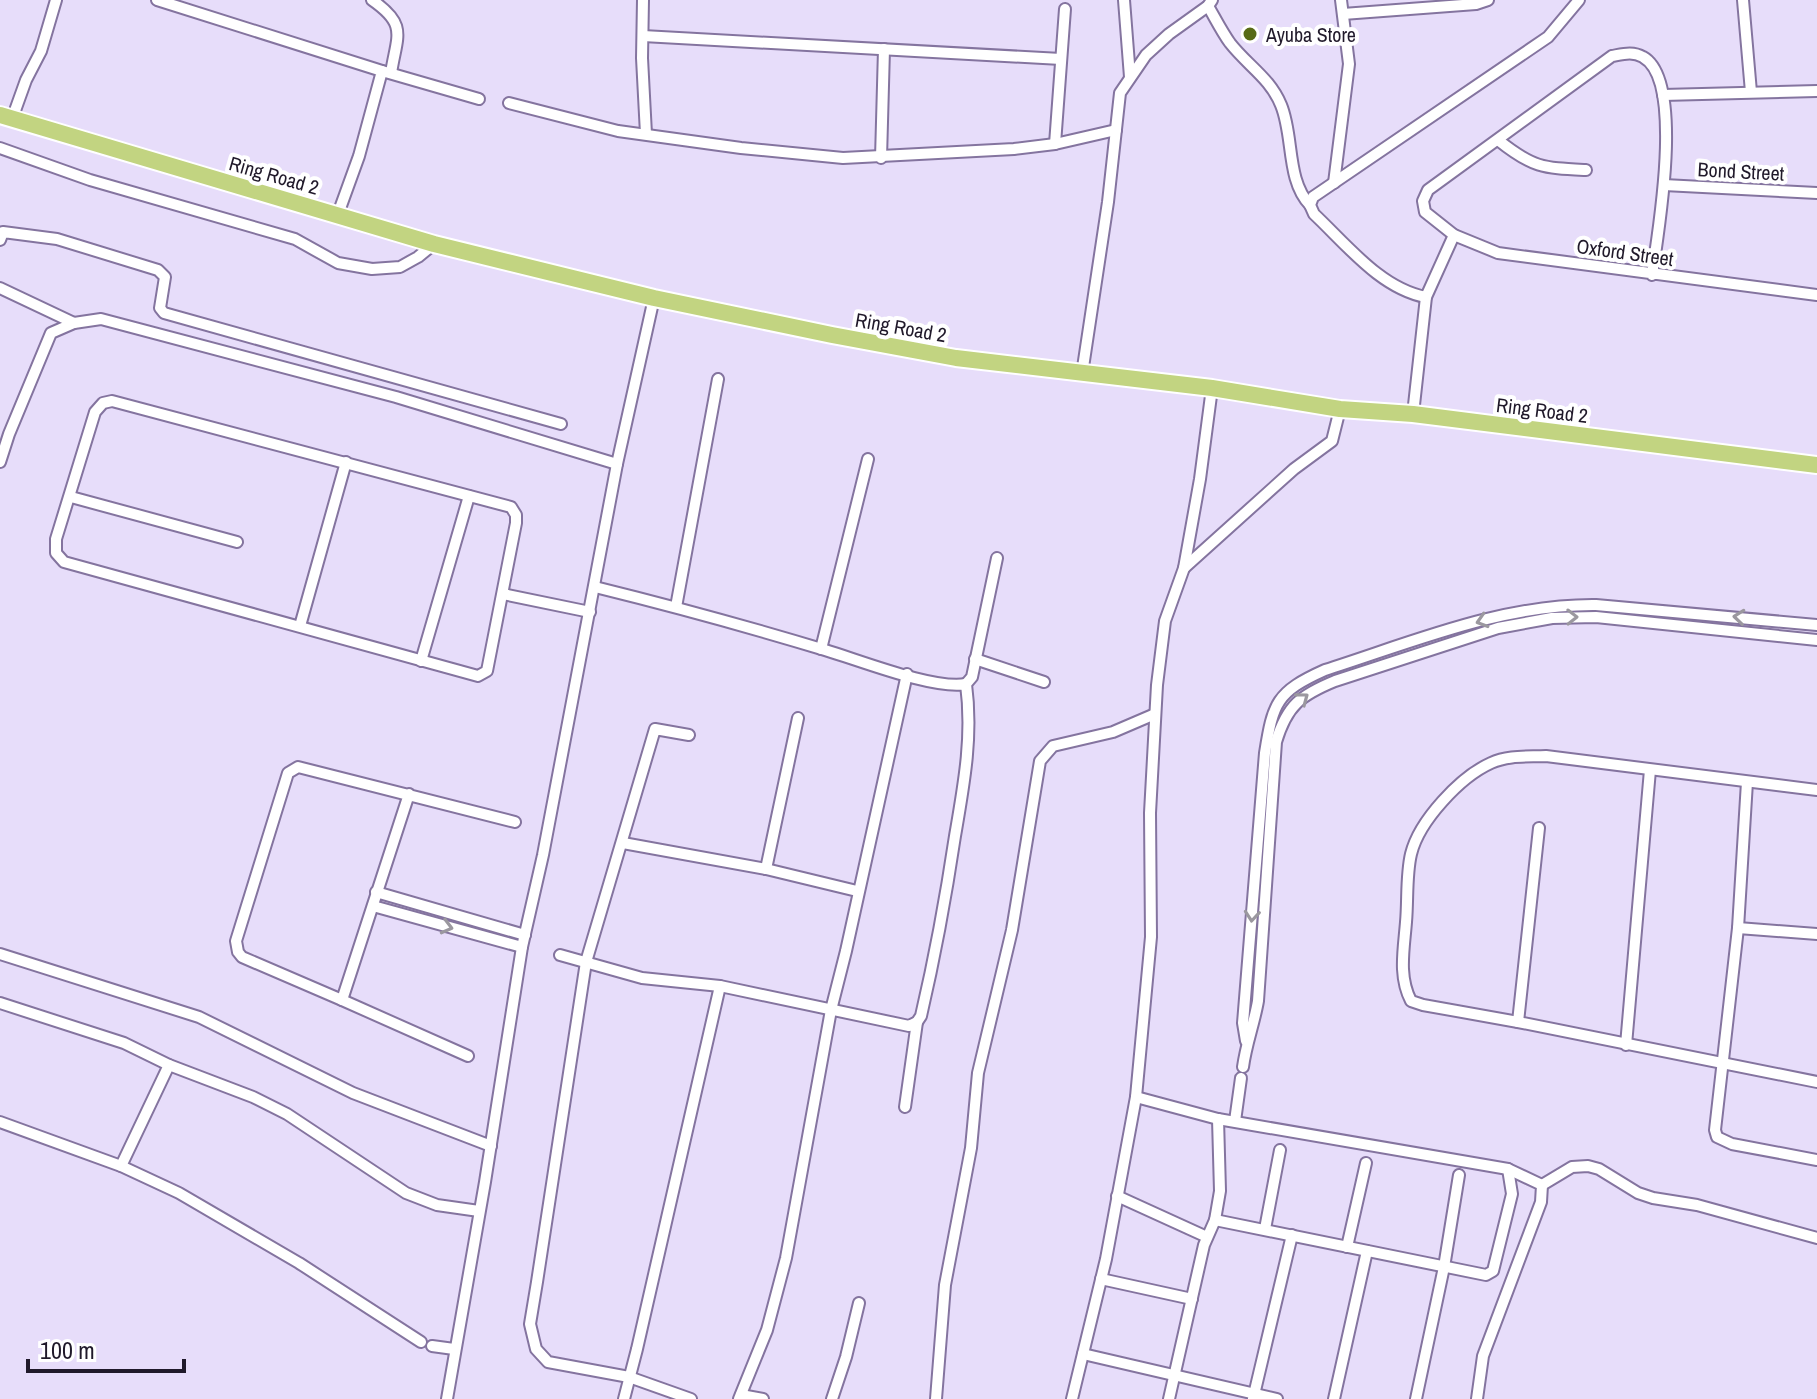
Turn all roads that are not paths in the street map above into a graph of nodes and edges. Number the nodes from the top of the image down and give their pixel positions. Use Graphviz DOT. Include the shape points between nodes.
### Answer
graph roads {
  1 [pos="56,0"];
  2 [pos="157,0"];
  3 [pos="372,0"];
  4 [pos="643,0"];
  5 [pos="1124,0"];
  6 [pos="1341,0"];
  7 [pos="1488,0"];
  8 [pos="1579,0"];
  9 [pos="1743,0"];
  10 [pos="1210,3"];
  11 [pos="1432,3"];
  12 [pos="1065,9"];
  13 [pos="1343,14"];
  14 [pos="643,36"];
  15 [pos="884,49"];
  16 [pos="1061,59"];
  17 [pos="386,72"];
  18 [pos="1130,77"];
  19 [pos="1817,91"];
  20 [pos="1751,92"];
  21 [pos="1663,95"];
  22 [pos="479,99"];
  23 [pos="509,103"];
  24 [pos="6,117"];
  25 [pos="1116,130"];
  26 [pos="646,134"];
  27 [pos="1498,140"];
  28 [pos="1055,144"];
  29 [pos="0,148"];
  30 [pos="881,158"];
  31 [pos="1586,170"];
  32 [pos="1334,183"];
  33 [pos="1664,185"];
  34 [pos="1817,193"];
  35 [pos="1310,205"];
  36 [pos="338,214"];
  37 [pos="1,234"];
  38 [pos="1454,235"];
  39 [pos="434,244"];
  40 [pos="1652,275"];
  41 [pos="0,288"];
  42 [pos="1817,295"];
  43 [pos="1426,297"];
  44 [pos="654,298"];
  45 [pos="74,323"];
  46 [pos="1082,374"];
  47 [pos="718,379"];
  48 [pos="1212,388"];
  49 [pos="1340,409"];
  50 [pos="1413,414"];
  51 [pos="561,424"];
  52 [pos="868,459"];
  53 [pos="0,462"];
  54 [pos="346,462"];
  55 [pos="617,464"];
  56 [pos="1817,465"];
  57 [pos="469,496"];
  58 [pos="71,497"];
  59 [pos="237,542"];
  60 [pos="997,558"];
  61 [pos="1184,568"];
  62 [pos="595,587"];
  63 [pos="503,594"];
  64 [pos="676,607"];
  65 [pos="1669,610"];
  66 [pos="590,612"];
  67 [pos="1669,623"];
  68 [pos="1817,625"];
  69 [pos="300,626"];
  70 [pos="1817,640"];
  71 [pos="821,649"];
  72 [pos="975,659"];
  73 [pos="421,661"];
  74 [pos="907,674"];
  75 [pos="1044,682"];
  76 [pos="966,684"];
  77 [pos="1155,714"];
  78 [pos="798,718"];
  79 [pos="689,735"];
  80 [pos="1650,770"];
  81 [pos="1747,782"];
  82 [pos="1817,790"];
  83 [pos="409,794"];
  84 [pos="515,822"];
  85 [pos="1539,828"];
  86 [pos="1263,841"];
  87 [pos="623,843"];
  88 [pos="766,869"];
  89 [pos="857,891"];
  90 [pos="376,892"];
  91 [pos="373,906"];
  92 [pos="1738,928"];
  93 [pos="1817,934"];
  94 [pos="525,935"];
  95 [pos="522,947"];
  96 [pos="0,954"];
  97 [pos="560,955"];
  98 [pos="586,962"];
  99 [pos="720,986"];
  100 [pos="342,1000"];
  101 [pos="0,1003"];
  102 [pos="831,1010"];
  103 [pos="917,1022"];
  104 [pos="1518,1022"];
  105 [pos="1626,1045"];
  106 [pos="468,1056"];
  107 [pos="1724,1062"];
  108 [pos="169,1065"];
  109 [pos="1817,1082"];
  110 [pos="1136,1097"];
  111 [pos="905,1107"];
  112 [pos="1218,1119"];
  113 [pos="1235,1121"];
  114 [pos="0,1122"];
  115 [pos="491,1146"];
  116 [pos="1280,1150"];
  117 [pos="1817,1160"];
  118 [pos="1366,1163"];
  119 [pos="121,1166"];
  120 [pos="1508,1169"];
  121 [pos="1459,1175"];
  122 [pos="1542,1185"];
  123 [pos="1117,1196"];
  124 [pos="479,1211"];
  125 [pos="1215,1220"];
  126 [pos="1265,1229"];
  127 [pos="1292,1235"];
  128 [pos="1207,1237"];
  129 [pos="1817,1238"];
  130 [pos="1347,1247"];
  131 [pos="1367,1251"];
  132 [pos="1444,1267"];
  133 [pos="1101,1279"];
  134 [pos="1192,1299"];
  135 [pos="859,1303"];
  136 [pos="421,1342"];
  137 [pos="432,1346"];
  138 [pos="454,1349"];
  139 [pos="1083,1354"];
  140 [pos="1175,1373"];
  141 [pos="629,1377"];
  142 [pos="740,1397"];
  143 [pos="1254,1397"];
  144 [pos="447,1399"];
  145 [pos="624,1399"];
  146 [pos="691,1399"];
  147 [pos="763,1399"];
  148 [pos="832,1399"];
  149 [pos="936,1399"];
  150 [pos="1072,1399"];
  151 [pos="1169,1399"];
  152 [pos="1277,1399"];
  153 [pos="1334,1399"];
  154 [pos="1416,1399"];
  155 [pos="1477,1399"];
  1 -- 24 [label="street" via="41,51"];
  2 -- 17 [label="street"];
  3 -- 17 [label="street" via="391,13 399,28"];
  4 -- 14 [label="street"];
  5 -- 18 [label="street"];
  6 -- 13 [label="street"];
  7 -- 11 [label="street"];
  8 -- 32 [label="street" via="1548,37"];
  9 -- 20 [label="street"];
  10 -- 18 [label="street" via="1146,55"];
  10 -- 35 [label="street" via="1230,43 1274,88 1287,125 1297,184"];
  11 -- 13 [label="street"];
  12 -- 16 [label="street"];
  13 -- 32 [label="street" via="1349,64"];
  14 -- 15 [label="street"];
  14 -- 26 [label="street"];
  15 -- 16 [label="street"];
  15 -- 30 [label="street"];
  16 -- 28 [label="street"];
  17 -- 22 [label="street"];
  17 -- 36 [label="street"];
  18 -- 25 [label="street" via="1120,93"];
  19 -- 20 [label="street"];
  20 -- 21 [label="street"];
  21 -- 27 [label="street" via="1645,57 1612,56"];
  21 -- 33 [label="street"];
  23 -- 26 [label="street"];
  24 -- 36 [label="main road, Ring Road 2"];
  25 -- 28 [label="street"];
  25 -- 46 [label="street"];
  26 -- 30 [label="street"];
  27 -- 31 [label="street" via="1544,168"];
  27 -- 38 [label="street, Oxford Street" via="1428,190 1425,212"];
  28 -- 30 [label="street"];
  29 -- 39 [label="street" via="90,180 295,239 338,263 400,267"];
  32 -- 35 [label="street"];
  33 -- 34 [label="street, Bond Street"];
  33 -- 40 [label="street"];
  35 -- 43 [label="street" via="1367,264 1403,291"];
  36 -- 39 [label="main road, Ring Road 2"];
  37 -- 51 [label="street" via="57,239 158,270 165,277 160,308 164,313"];
  38 -- 40 [label="street, Oxford Street" via="1498,253"];
  38 -- 43 [label="street"];
  39 -- 44 [label="main road, Ring Road 2"];
  40 -- 42 [label="street, Oxford Street"];
  41 -- 45 [label="street"];
  43 -- 50 [label="street"];
  44 -- 46 [label="main road, Ring Road 2" via="956,358"];
  44 -- 55 [label="street"];
  45 -- 53 [label="street" via="51,333 45,343"];
  45 -- 55 [label="street" via="101,319 396,397"];
  46 -- 48 [label="main road, Ring Road 2"];
  47 -- 64 [label="street"];
  48 -- 49 [label="main road, Ring Road 2"];
  48 -- 61 [label="street"];
  49 -- 50 [label="main road, Ring Road 2"];
  49 -- 61 [label="street" via="1332,441"];
  50 -- 56 [label="main road, Ring Road 2"];
  52 -- 71 [label="street"];
  54 -- 57 [label="street"];
  54 -- 58 [label="street" via="112,401 95,412"];
  54 -- 69 [label="street"];
  55 -- 62 [label="street"];
  57 -- 63 [label="street" via="511,507 516,515"];
  57 -- 73 [label="street"];
  58 -- 59 [label="street"];
  58 -- 69 [label="street" via="56,539 56,553 64,562"];
  60 -- 72 [label="street"];
  61 -- 77 [label="street" via="1165,621"];
  62 -- 64 [label="street"];
  62 -- 66 [label="street"];
  63 -- 66 [label="street"];
  63 -- 73 [label="street" via="487,671 478,676"];
  64 -- 71 [label="street"];
  65 -- 67 [label="street"];
  68 -- 65 [label="street, one-way"];
  65 -- 86 [label="street, one-way" via="1564,605 1522,610 1303,680 1272,713 1265,753"];
  66 -- 94 [label="street"];
  67 -- 70 [label="street"];
  86 -- 67 [label="street, one-way" via="1281,726 1311,691 1523,622 1583,617"];
  69 -- 73 [label="street"];
  71 -- 74 [label="street"];
  72 -- 75 [label="street"];
  72 -- 76 [label="street"];
  74 -- 76 [label="street" via="953,687"];
  74 -- 89 [label="street"];
  76 -- 103 [label="street" via="968,755 943,917"];
  77 -- 110 [label="street" via="1151,937"];
  77 -- 149 [label="street" via="1113,732 1053,746 1040,761 1012,930 978,1073 971,1148 945,1285"];
  78 -- 88 [label="street"];
  79 -- 87 [label="street" via="655,729"];
  80 -- 81 [label="street"];
  80 -- 104 [label="street" via="1546,756 1512,757 1465,779 1422,826 1411,854 1402,981 1411,1001"];
  80 -- 105 [label="street"];
  81 -- 82 [label="street"];
  81 -- 92 [label="street"];
  83 -- 84 [label="street"];
  83 -- 90 [label="street"];
  83 -- 100 [label="street" via="298,767 288,773 237,947 242,957"];
  85 -- 104 [label="street"];
  86 -- 113 [label="street"];
  87 -- 88 [label="street"];
  87 -- 98 [label="street"];
  88 -- 89 [label="street"];
  89 -- 102 [label="street"];
  90 -- 91 [label="street"];
  90 -- 94 [label="street"];
  91 -- 95 [label="street, one-way"];
  91 -- 100 [label="street"];
  92 -- 93 [label="street"];
  92 -- 107 [label="street"];
  94 -- 95 [label="street"];
  95 -- 115 [label="street"];
  96 -- 115 [label="street" via="199,1017 353,1093"];
  97 -- 98 [label="street"];
  98 -- 99 [label="street" via="642,978"];
  98 -- 141 [label="street" via="530,1324 536,1349 548,1362"];
  99 -- 102 [label="street"];
  99 -- 141 [label="street"];
  100 -- 106 [label="street"];
  101 -- 108 [label="street" via="124,1043"];
  102 -- 103 [label="street" via="909,1026"];
  102 -- 142 [label="street" via="786,1258 767,1330"];
  103 -- 111 [label="street"];
  104 -- 105 [label="street"];
  105 -- 107 [label="street"];
  107 -- 109 [label="street"];
  107 -- 117 [label="street" via="1717,1137"];
  108 -- 119 [label="street"];
  108 -- 124 [label="street" via="287,1114 406,1193 437,1205"];
  110 -- 112 [label="street"];
  110 -- 123 [label="street"];
  112 -- 113 [label="street"];
  112 -- 125 [label="street" via="1221,1164"];
  113 -- 120 [label="street"];
  114 -- 119 [label="street"];
  115 -- 124 [label="street"];
  116 -- 126 [label="street"];
  118 -- 130 [label="street"];
  119 -- 136 [label="street" via="179,1193 299,1263"];
  120 -- 122 [label="street"];
  120 -- 132 [label="street" via="1512,1194 1493,1271 1486,1275"];
  121 -- 132 [label="street"];
  122 -- 129 [label="street" via="1572,1167 1588,1166 1653,1198"];
  122 -- 155 [label="street" via="1541,1202 1483,1356"];
  123 -- 128 [label="street"];
  123 -- 133 [label="street"];
  124 -- 138 [label="street"];
  125 -- 126 [label="street"];
  125 -- 128 [label="street"];
  126 -- 127 [label="street"];
  127 -- 130 [label="street"];
  127 -- 143 [label="street"];
  128 -- 134 [label="street"];
  130 -- 131 [label="street"];
  131 -- 132 [label="street"];
  131 -- 153 [label="street"];
  132 -- 154 [label="street"];
  133 -- 134 [label="street"];
  133 -- 139 [label="street"];
  134 -- 140 [label="street"];
  135 -- 148 [label="street"];
  137 -- 138 [label="street"];
  138 -- 144 [label="street"];
  139 -- 140 [label="street"];
  139 -- 150 [label="street"];
  140 -- 143 [label="street"];
  140 -- 151 [label="street"];
  141 -- 145 [label="street"];
  141 -- 146 [label="street"];
  142 -- 147 [label="street"];
  143 -- 152 [label="street"];
}
